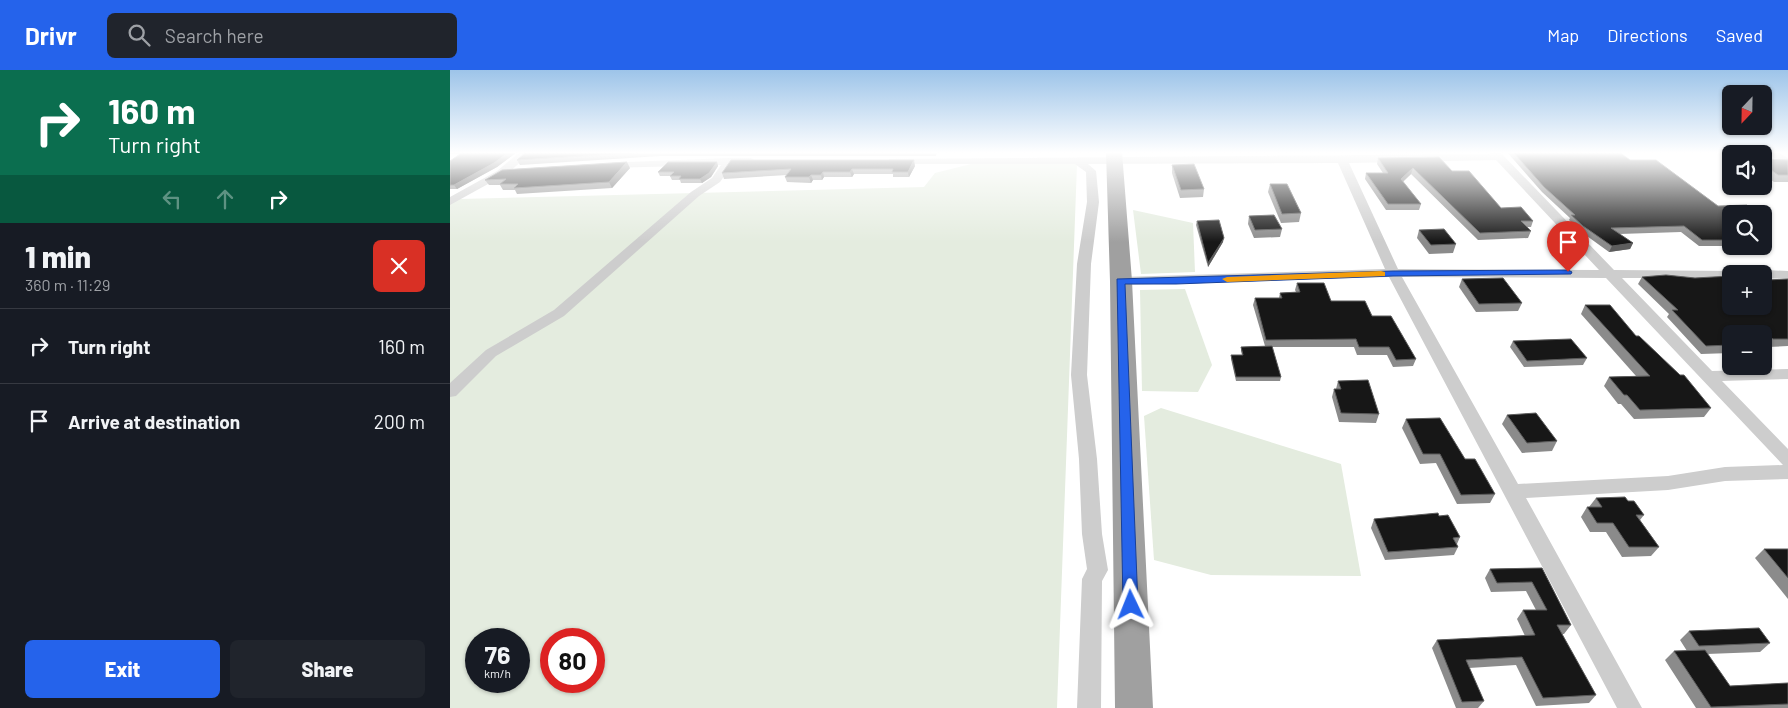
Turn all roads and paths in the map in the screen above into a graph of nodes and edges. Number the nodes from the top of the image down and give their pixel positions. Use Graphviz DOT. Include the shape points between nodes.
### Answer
graph roads {
  1 [pos="484,182"];
  2 [pos="713,182"];
  3 [pos="1092,182"];
  4 [pos="1115,182"];
  5 [pos="1352,182"];
  6 [pos="1521,182"];
  7 [pos="450,202"];
  8 [pos="1606,272"];
  9 [pos="1393,274"];
  10 [pos="1722,274"];
  11 [pos="1772,274"];
  12 [pos="1788,275"];
  13 [pos="1121,281"];
  14 [pos="1788,374"];
  15 [pos="1706,376"];
  16 [pos="450,392"];
  17 [pos="1788,460"];
  18 [pos="1788,472"];
  19 [pos="1512,492"];
  20 [pos="1090,708"];
  21 [pos="1134,708"];
  22 [pos="1630,708"];
  1 -- 7 [label="street"];
  2 -- 16 [label="street" via="695,194 559,313 490,353"];
  3 -- 20 [label="street" via="1093,202 1084,264 1079,375 1098,570 1092,579"];
  4 -- 13 [label="highway"];
  5 -- 9 [label="street"];
  6 -- 8 [label="street"];
  8 -- 9 [label="street"];
  8 -- 10 [label="street"];
  8 -- 15 [label="street"];
  9 -- 13 [label="street"];
  9 -- 19 [label="street"];
  11 -- 12 [label="street"];
  13 -- 21 [label="highway"];
  14 -- 15 [label="street"];
  15 -- 17 [label="street"];
  18 -- 19 [label="street" via="1725,474 1668,483"];
  19 -- 22 [label="street"];
}
